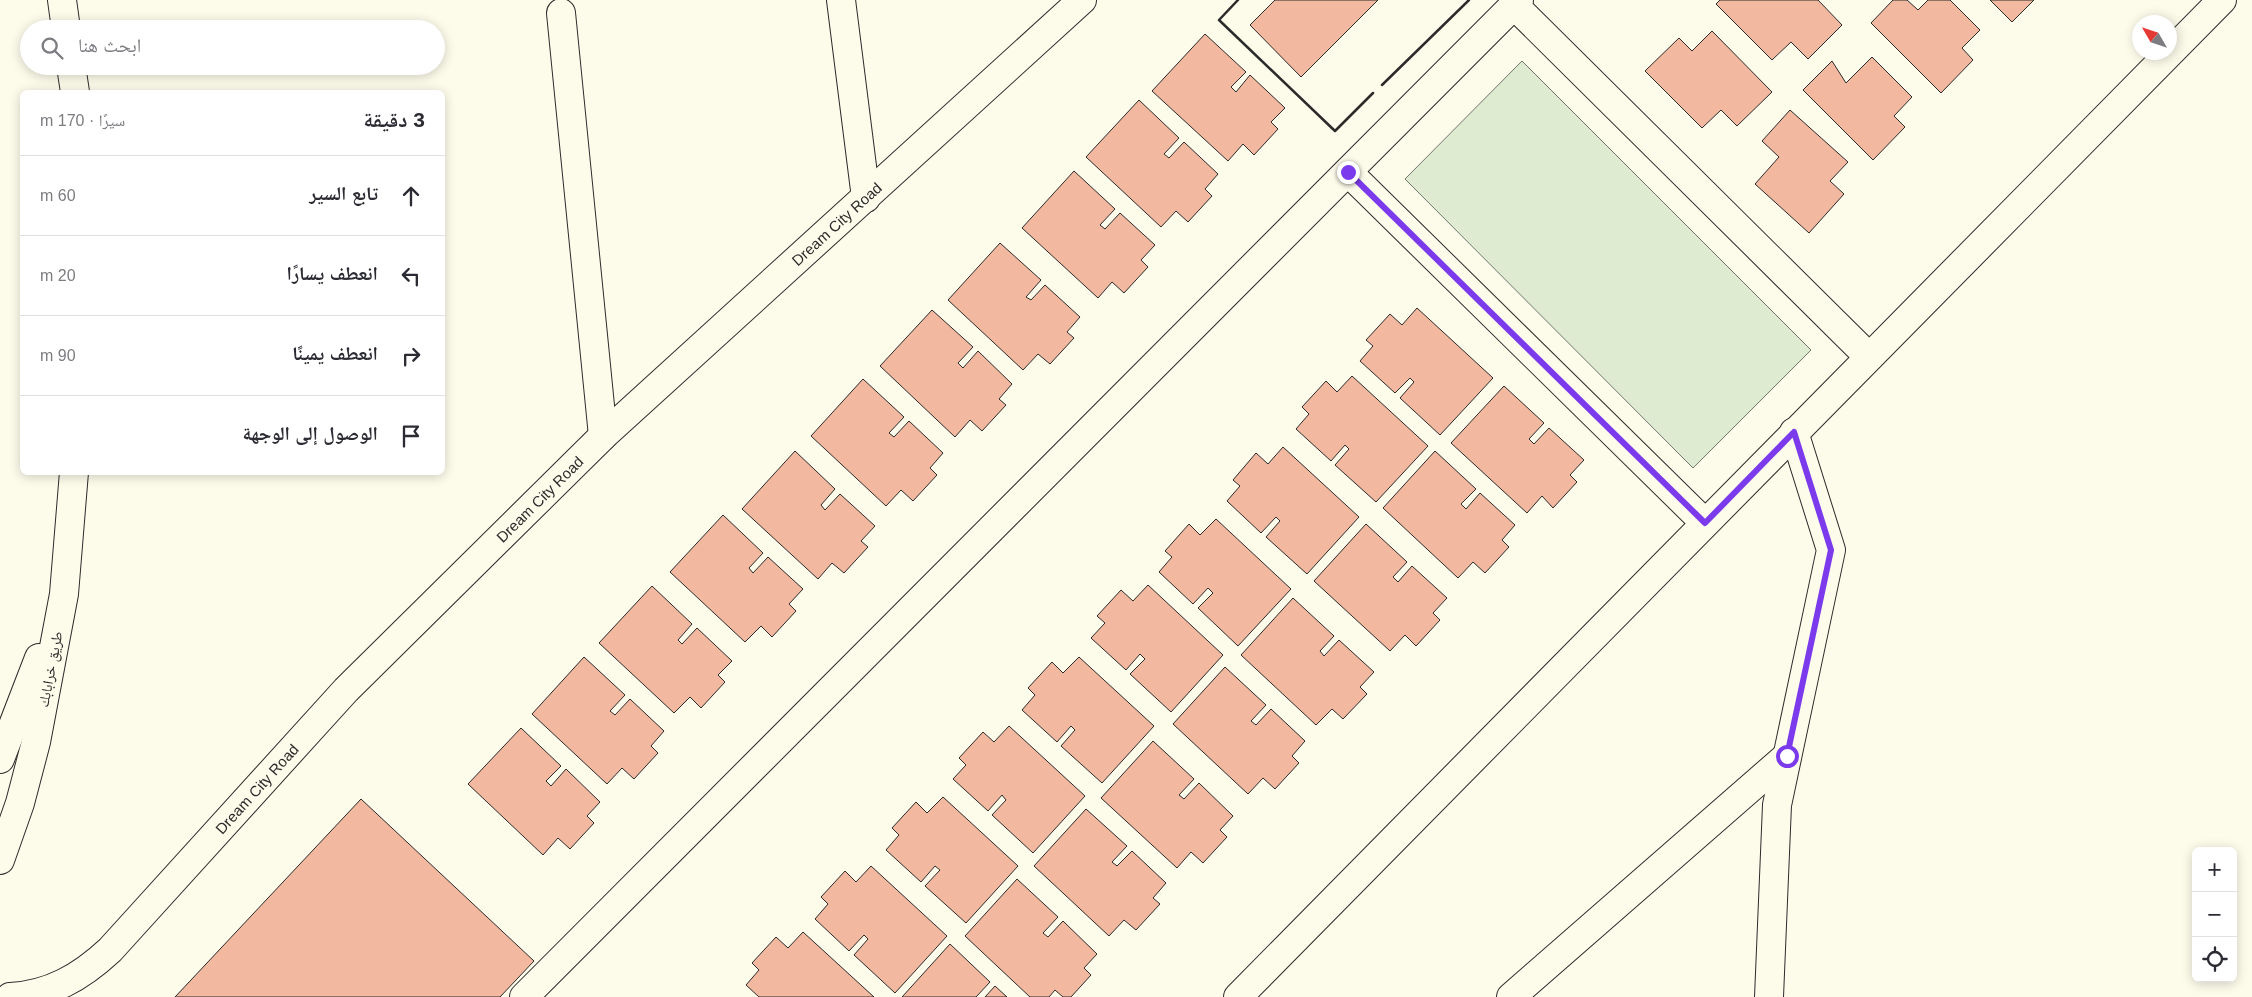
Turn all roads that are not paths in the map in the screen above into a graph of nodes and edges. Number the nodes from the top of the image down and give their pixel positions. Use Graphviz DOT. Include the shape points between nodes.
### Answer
graph roads {
  1 [pos="62,0"];
  2 [pos="842,0"];
  3 [pos="1082,0"];
  4 [pos="2222,0"];
  5 [pos="1517,3"];
  6 [pos="561,13"];
  7 [pos="65,20"];
  8 [pos="72,75"];
  9 [pos="75,90"];
  10 [pos="1348,172"];
  11 [pos="866,198"];
  12 [pos="1869,357"];
  13 [pos="1794,432"];
  14 [pos="603,436"];
  15 [pos="74,475"];
  16 [pos="1705,523"];
  17 [pos="64,594"];
  18 [pos="1787,756"];
  19 [pos="0,758"];
  20 [pos="0,860"];
  21 [pos="1765,992"];
  22 [pos="10,997"];
  23 [pos="524,997"];
  24 [pos="1238,997"];
  25 [pos="1512,997"];
  1 -- 7 [label="street"];
  2 -- 11 [label="street"];
  3 -- 11 [label="street, Dream City Road"];
  4 -- 12 [label="street"];
  5 -- 10 [label="street"];
  5 -- 12 [label="street"];
  6 -- 14 [label="street"];
  8 -- 9 [label="street"];
  10 -- 16 [label="street"];
  10 -- 23 [label="street"];
  11 -- 14 [label="street, Dream City Road"];
  12 -- 13 [label="street"];
  13 -- 16 [label="street"];
  13 -- 18 [label="street" via="1831,550"];
  14 -- 22 [label="street, Dream City Road" via="346,690 110,950 70,981 46,991"];
  15 -- 17 [label="street, طريق خرابابك"];
  16 -- 24 [label="street"];
  17 -- 19 [label="street"];
  17 -- 20 [label="street, طريق خرابابك" via="36,742 20,804"];
  18 -- 21 [label="street" via="1777,805"];
  18 -- 25 [label="street"];
}
